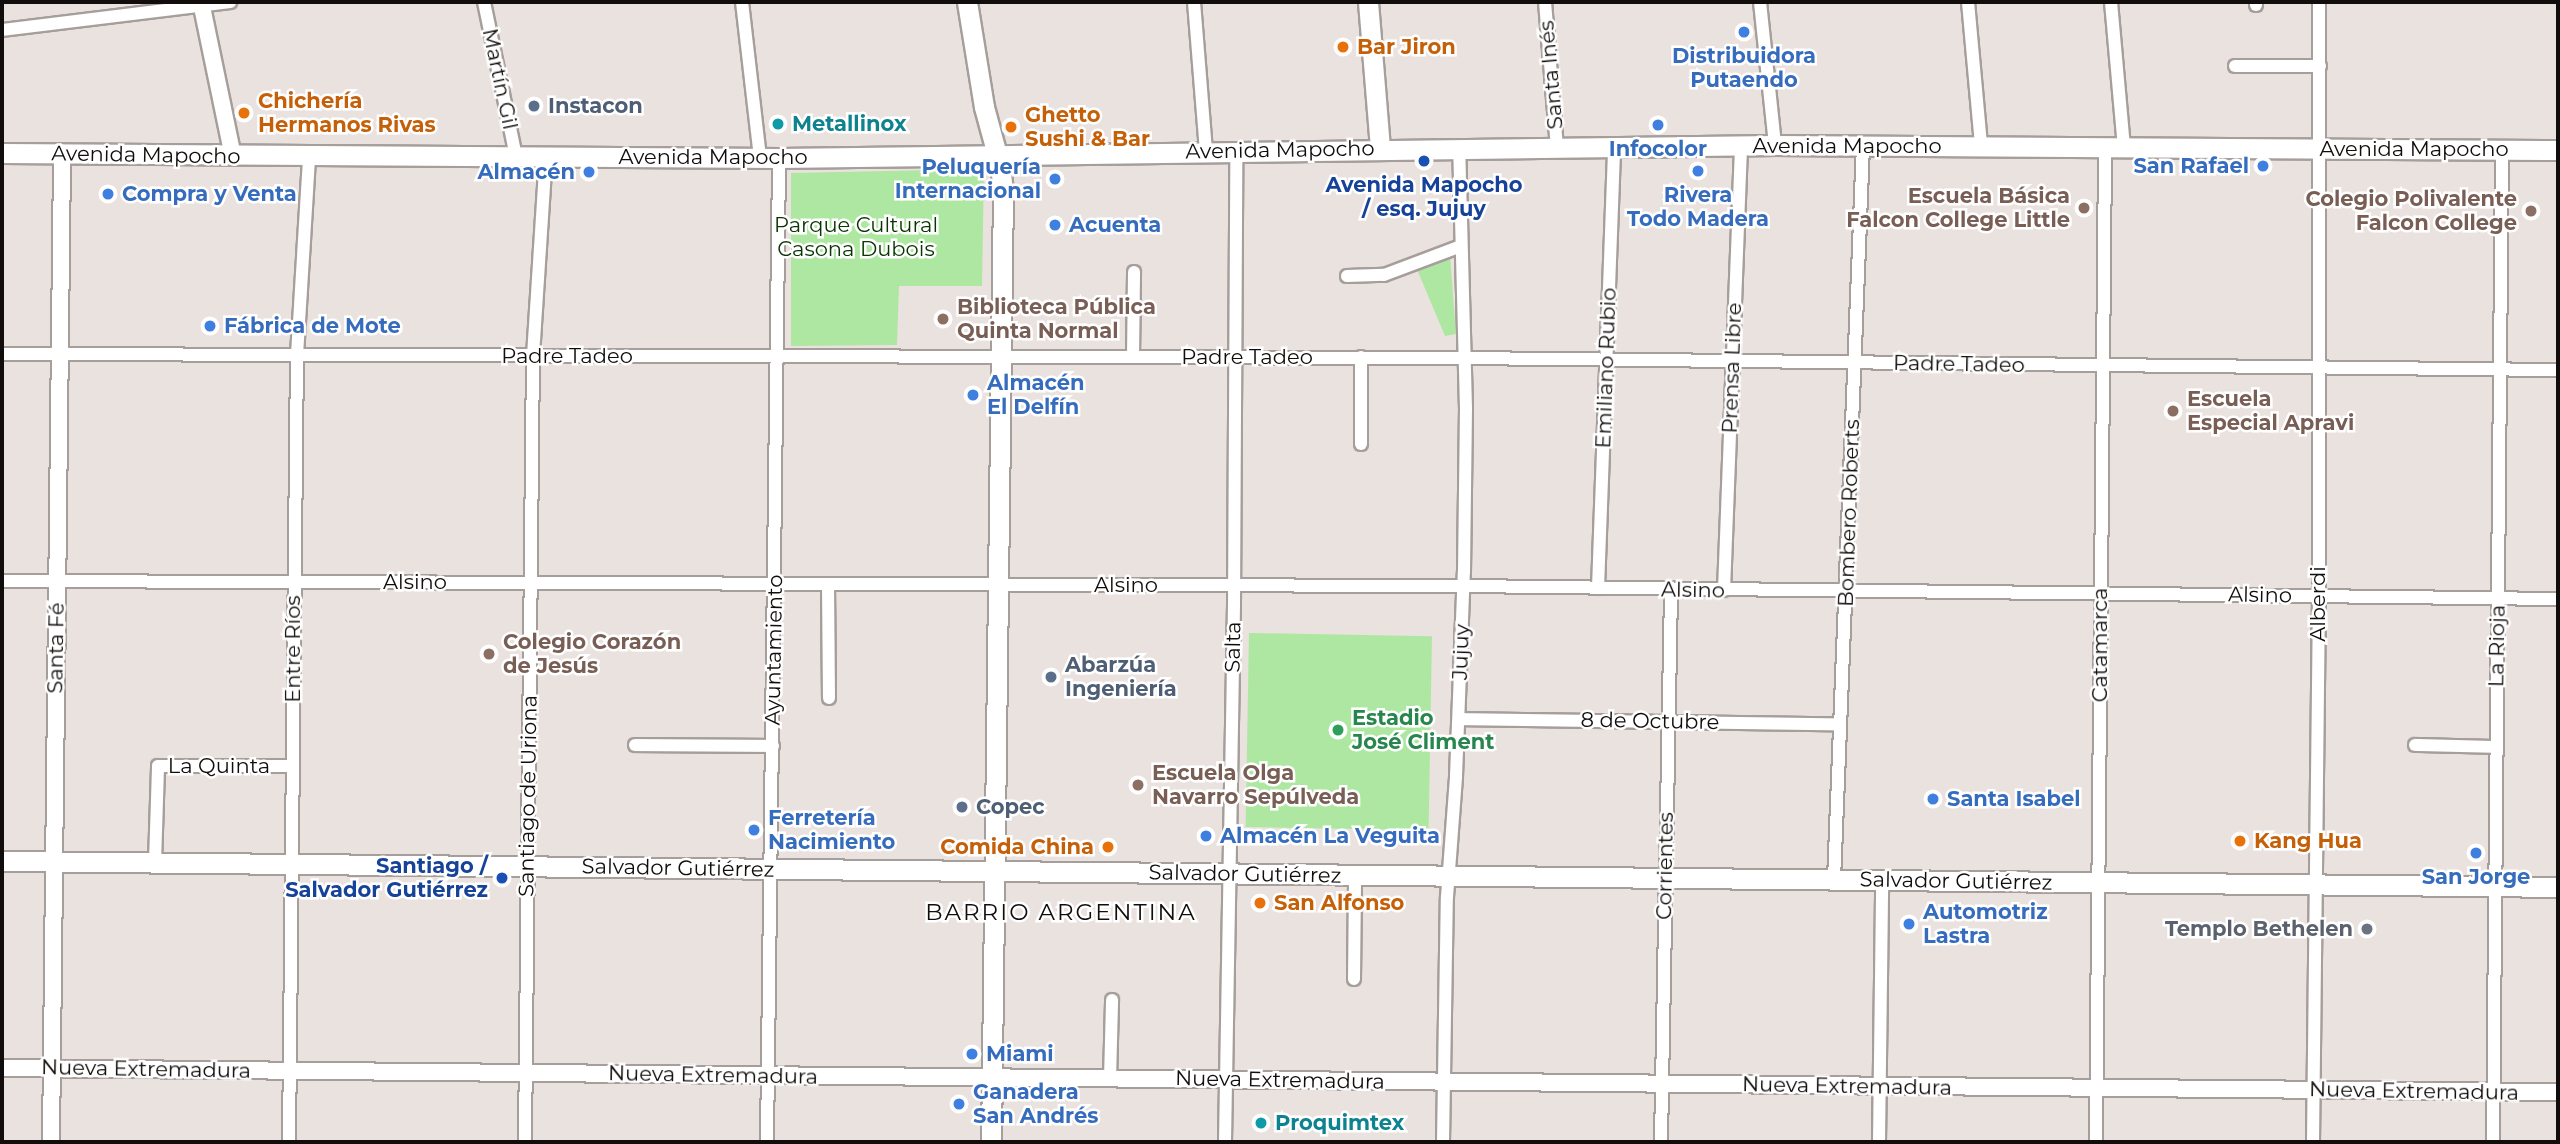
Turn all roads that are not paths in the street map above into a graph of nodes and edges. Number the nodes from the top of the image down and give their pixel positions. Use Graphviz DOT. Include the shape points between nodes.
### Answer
graph roads {
  1 [pos="230,2"];
  2 [pos="484,2"];
  3 [pos="742,2"];
  4 [pos="967,2"];
  5 [pos="1194,2"];
  6 [pos="1368,2"];
  7 [pos="1545,2"];
  8 [pos="1760,2"];
  9 [pos="1968,2"];
  10 [pos="2111,2"];
  11 [pos="2319,2"];
  12 [pos="201,4"];
  13 [pos="2,30"];
  14 [pos="2235,66"];
  15 [pos="2320,66"];
  16 [pos="1741,145"];
  17 [pos="1775,145"];
  18 [pos="1863,145"];
  19 [pos="1981,146"];
  20 [pos="1557,147"];
  21 [pos="1614,147"];
  22 [pos="2114,147"];
  23 [pos="1460,148"];
  24 [pos="2321,148"];
  25 [pos="1380,149"];
  26 [pos="2502,150"];
  27 [pos="2558,150"];
  28 [pos="1206,151"];
  29 [pos="1236,151"];
  30 [pos="2,153"];
  31 [pos="62,154"];
  32 [pos="995,154"];
  33 [pos="233,156"];
  34 [pos="309,156"];
  35 [pos="516,157"];
  36 [pos="546,157"];
  37 [pos="770,158"];
  38 [pos="1461,246"];
  39 [pos="1134,272"];
  40 [pos="1347,276"];
  41 [pos="2,354"];
  42 [pos="59,355"];
  43 [pos="297,355"];
  44 [pos="533,356"];
  45 [pos="777,356"];
  46 [pos="1001,356"];
  47 [pos="1133,357"];
  48 [pos="1234,357"];
  49 [pos="1361,357"];
  50 [pos="1463,358"];
  51 [pos="1606,359"];
  52 [pos="1732,361"];
  53 [pos="1854,362"];
  54 [pos="2103,365"];
  55 [pos="2320,368"];
  56 [pos="2500,370"];
  57 [pos="2558,370"];
  58 [pos="1360,444"];
  59 [pos="2,582"];
  60 [pos="57,582"];
  61 [pos="293,582"];
  62 [pos="530,583"];
  63 [pos="775,584"];
  64 [pos="828,584"];
  65 [pos="998,584"];
  66 [pos="1234,586"];
  67 [pos="1463,586"];
  68 [pos="1598,589"];
  69 [pos="1671,590"];
  70 [pos="1724,590"];
  71 [pos="1845,591"];
  72 [pos="2101,594"];
  73 [pos="2319,596"];
  74 [pos="2498,598"];
  75 [pos="2558,599"];
  76 [pos="829,698"];
  77 [pos="1459,719"];
  78 [pos="1668,722"];
  79 [pos="1840,724"];
  80 [pos="635,745"];
  81 [pos="2415,745"];
  82 [pos="774,746"];
  83 [pos="2496,747"];
  84 [pos="292,766"];
  85 [pos="2,861"];
  86 [pos="54,862"];
  87 [pos="155,863"];
  88 [pos="291,864"];
  89 [pos="528,867"];
  90 [pos="772,869"];
  91 [pos="995,871"];
  92 [pos="1230,874"];
  93 [pos="1355,875"];
  94 [pos="1449,876"];
  95 [pos="1664,878"];
  96 [pos="1834,880"];
  97 [pos="1882,880"];
  98 [pos="2098,882"];
  99 [pos="2315,884"];
  100 [pos="2495,886"];
  101 [pos="2558,887"];
  102 [pos="1354,979"];
  103 [pos="1112,1000"];
  104 [pos="2,1068"];
  105 [pos="51,1069"];
  106 [pos="290,1071"];
  107 [pos="526,1073"];
  108 [pos="768,1075"];
  109 [pos="992,1077"];
  110 [pos="1110,1079"];
  111 [pos="1226,1080"];
  112 [pos="1444,1082"];
  113 [pos="1661,1084"];
  114 [pos="1880,1086"];
  115 [pos="2097,1088"];
  116 [pos="2313,1090"];
  117 [pos="2494,1092"];
  118 [pos="2558,1093"];
  119 [pos="51,1142"];
  120 [pos="289,1142"];
  121 [pos="525,1142"];
  122 [pos="767,1142"];
  123 [pos="991,1142"];
  124 [pos="1225,1142"];
  125 [pos="1443,1142"];
  126 [pos="1661,1142"];
  127 [pos="1879,1142"];
  128 [pos="2096,1142"];
  129 [pos="2313,1142"];
  130 [pos="2493,1142"];
  1 -- 12 [label="street"];
  2 -- 35 [label="street, Martín Gil"];
  3 -- 37 [label="street, Ayuntamiento"];
  4 -- 32 [label="main road"];
  5 -- 28 [label="street"];
  6 -- 25 [label="main road"];
  7 -- 20 [label="street, Santa Inés"];
  8 -- 17 [label="street"];
  9 -- 19 [label="street"];
  10 -- 22 [label="street, Catamarca"];
  11 -- 15 [label="street, Alberdi"];
  12 -- 13 [label="street"];
  12 -- 33 [label="street"];
  14 -- 15 [label="street"];
  15 -- 24 [label="street, Alberdi"];
  16 -- 17 [label="main road, Avenida Mapocho"];
  16 -- 21 [label="main road, Avenida Mapocho"];
  16 -- 52 [label="street, Prensa Libre"];
  17 -- 18 [label="main road, Avenida Mapocho"];
  18 -- 19 [label="main road, Avenida Mapocho"];
  18 -- 53 [label="street, Bombero Roberts"];
  19 -- 22 [label="main road, Avenida Mapocho"];
  20 -- 21 [label="main road, Avenida Mapocho"];
  20 -- 23 [label="main road, Avenida Mapocho"];
  21 -- 51 [label="street, Emiliano Rubio"];
  22 -- 24 [label="main road, Avenida Mapocho"];
  22 -- 54 [label="street, Catamarca"];
  23 -- 25 [label="main road, Avenida Mapocho"];
  23 -- 38 [label="street, Jujuy"];
  24 -- 26 [label="main road, Avenida Mapocho"];
  24 -- 55 [label="street, Alberdi"];
  25 -- 29 [label="main road, Avenida Mapocho"];
  26 -- 27 [label="main road, Avenida Mapocho"];
  26 -- 56 [label="street, La Rioja"];
  28 -- 29 [label="main road, Avenida Mapocho"];
  28 -- 32 [label="main road, Avenida Mapocho"];
  29 -- 48 [label="street, Salta"];
  30 -- 31 [label="main road, Avenida Mapocho"];
  31 -- 33 [label="main road, Avenida Mapocho"];
  31 -- 42 [label="street, Santa Fé"];
  32 -- 37 [label="main road, Avenida Mapocho"];
  32 -- 46 [label="main road" via="1003,189"];
  33 -- 34 [label="main road, Avenida Mapocho"];
  34 -- 35 [label="main road, Avenida Mapocho"];
  34 -- 43 [label="street, Entre Ríos"];
  35 -- 36 [label="main road, Avenida Mapocho"];
  36 -- 37 [label="main road, Avenida Mapocho"];
  36 -- 44 [label="street, Santiago de Uriona"];
  37 -- 45 [label="street, Ayuntamiento"];
  38 -- 40 [label="street" via="1384,275"];
  38 -- 50 [label="street, Jujuy"];
  39 -- 47 [label="street"];
  41 -- 42 [label="street, Padre Tadeo"];
  42 -- 43 [label="street, Padre Tadeo"];
  42 -- 60 [label="street, Santa Fé"];
  43 -- 44 [label="street, Padre Tadeo"];
  43 -- 61 [label="street, Entre Ríos"];
  44 -- 45 [label="street, Padre Tadeo"];
  44 -- 62 [label="street, Santiago de Uriona"];
  45 -- 46 [label="street, Padre Tadeo"];
  45 -- 63 [label="street, Ayuntamiento"];
  46 -- 47 [label="street, Padre Tadeo"];
  46 -- 65 [label="main road"];
  47 -- 48 [label="street, Padre Tadeo"];
  48 -- 49 [label="street, Padre Tadeo"];
  48 -- 66 [label="street, Salta"];
  49 -- 50 [label="street, Padre Tadeo"];
  49 -- 58 [label="street"];
  50 -- 51 [label="street, Padre Tadeo"];
  50 -- 67 [label="street, Jujuy"];
  51 -- 52 [label="street, Padre Tadeo"];
  51 -- 68 [label="street, Emiliano Rubio"];
  52 -- 53 [label="street, Padre Tadeo"];
  52 -- 70 [label="street, Prensa Libre"];
  53 -- 54 [label="street, Padre Tadeo"];
  53 -- 71 [label="street, Bombero Roberts"];
  54 -- 55 [label="street, Padre Tadeo"];
  54 -- 72 [label="street, Catamarca"];
  55 -- 56 [label="street, Padre Tadeo"];
  55 -- 73 [label="street, Alberdi"];
  56 -- 57 [label="street, Padre Tadeo"];
  56 -- 74 [label="street, La Rioja"];
  59 -- 60 [label="street, Alsino"];
  60 -- 61 [label="street, Alsino"];
  60 -- 86 [label="street, Santa Fé"];
  61 -- 62 [label="street, Alsino"];
  61 -- 84 [label="street, Entre Ríos"];
  62 -- 63 [label="street, Alsino"];
  62 -- 89 [label="street, Santiago de Uriona"];
  63 -- 64 [label="street, Alsino"];
  63 -- 82 [label="street, Ayuntamiento"];
  64 -- 65 [label="street, Alsino"];
  64 -- 76 [label="street"];
  65 -- 66 [label="street, Alsino"];
  65 -- 91 [label="main road"];
  66 -- 67 [label="street, Alsino"];
  66 -- 92 [label="street, Salta"];
  67 -- 68 [label="street, Alsino"];
  67 -- 77 [label="street, Jujuy"];
  68 -- 69 [label="street, Alsino"];
  69 -- 70 [label="street, Alsino"];
  69 -- 78 [label="street, Corrientes"];
  70 -- 71 [label="street, Alsino"];
  71 -- 72 [label="street, Alsino"];
  71 -- 79 [label="street, Bombero Roberts"];
  72 -- 73 [label="street, Alsino"];
  72 -- 98 [label="street, Catamarca"];
  73 -- 74 [label="street, Alsino"];
  73 -- 99 [label="street, Alberdi"];
  74 -- 75 [label="street, Alsino"];
  74 -- 83 [label="street, La Rioja"];
  77 -- 78 [label="street, 8 de Octubre"];
  77 -- 94 [label="street, Jujuy"];
  78 -- 79 [label="street, 8 de Octubre"];
  78 -- 95 [label="street, Corrientes"];
  79 -- 96 [label="street, Bombero Roberts"];
  80 -- 82 [label="street"];
  81 -- 83 [label="street"];
  82 -- 90 [label="street, Ayuntamiento"];
  83 -- 100 [label="street, La Rioja"];
  84 -- 87 [label="street, La Quinta" via="158,766"];
  84 -- 88 [label="street, Entre Ríos"];
  85 -- 86 [label="main road, Salvador Gutiérrez"];
  86 -- 87 [label="main road, Salvador Gutiérrez"];
  86 -- 105 [label="street, Santa Fé"];
  87 -- 88 [label="main road, Salvador Gutiérrez"];
  88 -- 89 [label="main road, Salvador Gutiérrez"];
  88 -- 106 [label="street, Entre Ríos"];
  89 -- 90 [label="main road, Salvador Gutiérrez"];
  89 -- 107 [label="street, Santiago de Uriona"];
  90 -- 91 [label="main road, Salvador Gutiérrez"];
  90 -- 108 [label="street, Ayuntamiento"];
  91 -- 92 [label="main road, Salvador Gutiérrez"];
  91 -- 109 [label="main road"];
  92 -- 93 [label="main road, Salvador Gutiérrez"];
  92 -- 111 [label="street, Salta"];
  93 -- 94 [label="main road, Salvador Gutiérrez"];
  93 -- 102 [label="street, Salvador Gutiérrez"];
  94 -- 95 [label="main road, Salvador Gutiérrez"];
  94 -- 112 [label="street, Jujuy"];
  95 -- 96 [label="main road, Salvador Gutiérrez"];
  95 -- 113 [label="street, Corrientes"];
  96 -- 97 [label="main road, Salvador Gutiérrez"];
  97 -- 98 [label="main road, Salvador Gutiérrez"];
  97 -- 114 [label="street"];
  98 -- 99 [label="main road, Salvador Gutiérrez"];
  98 -- 115 [label="street, Catamarca"];
  99 -- 100 [label="main road, Salvador Gutiérrez"];
  99 -- 116 [label="street, Alberdi"];
  100 -- 101 [label="main road, Salvador Gutiérrez"];
  100 -- 117 [label="street, La Rioja"];
  103 -- 110 [label="street"];
  104 -- 105 [label="street, Nueva Extremadura"];
  105 -- 106 [label="street, Nueva Extremadura"];
  105 -- 119 [label="street, Santa Fé"];
  106 -- 107 [label="street, Nueva Extremadura"];
  106 -- 120 [label="street, Entre Ríos"];
  107 -- 108 [label="street, Nueva Extremadura"];
  107 -- 121 [label="street, Santiago de Uriona"];
  108 -- 109 [label="street, Nueva Extremadura"];
  108 -- 122 [label="street, Ayuntamiento"];
  109 -- 110 [label="street, Nueva Extremadura"];
  109 -- 123 [label="main road"];
  110 -- 111 [label="street, Nueva Extremadura"];
  111 -- 112 [label="street, Nueva Extremadura"];
  111 -- 124 [label="street, Salta"];
  112 -- 113 [label="street, Nueva Extremadura"];
  112 -- 125 [label="street, Jujuy"];
  113 -- 114 [label="street, Nueva Extremadura"];
  113 -- 126 [label="street, Corrientes"];
  114 -- 115 [label="street, Nueva Extremadura"];
  114 -- 127 [label="street"];
  115 -- 116 [label="street, Nueva Extremadura"];
  115 -- 128 [label="street, Catamarca"];
  116 -- 117 [label="street, Nueva Extremadura"];
  116 -- 129 [label="street, Alberdi"];
  117 -- 118 [label="street, Nueva Extremadura"];
  117 -- 130 [label="street, La Rioja"];
}
